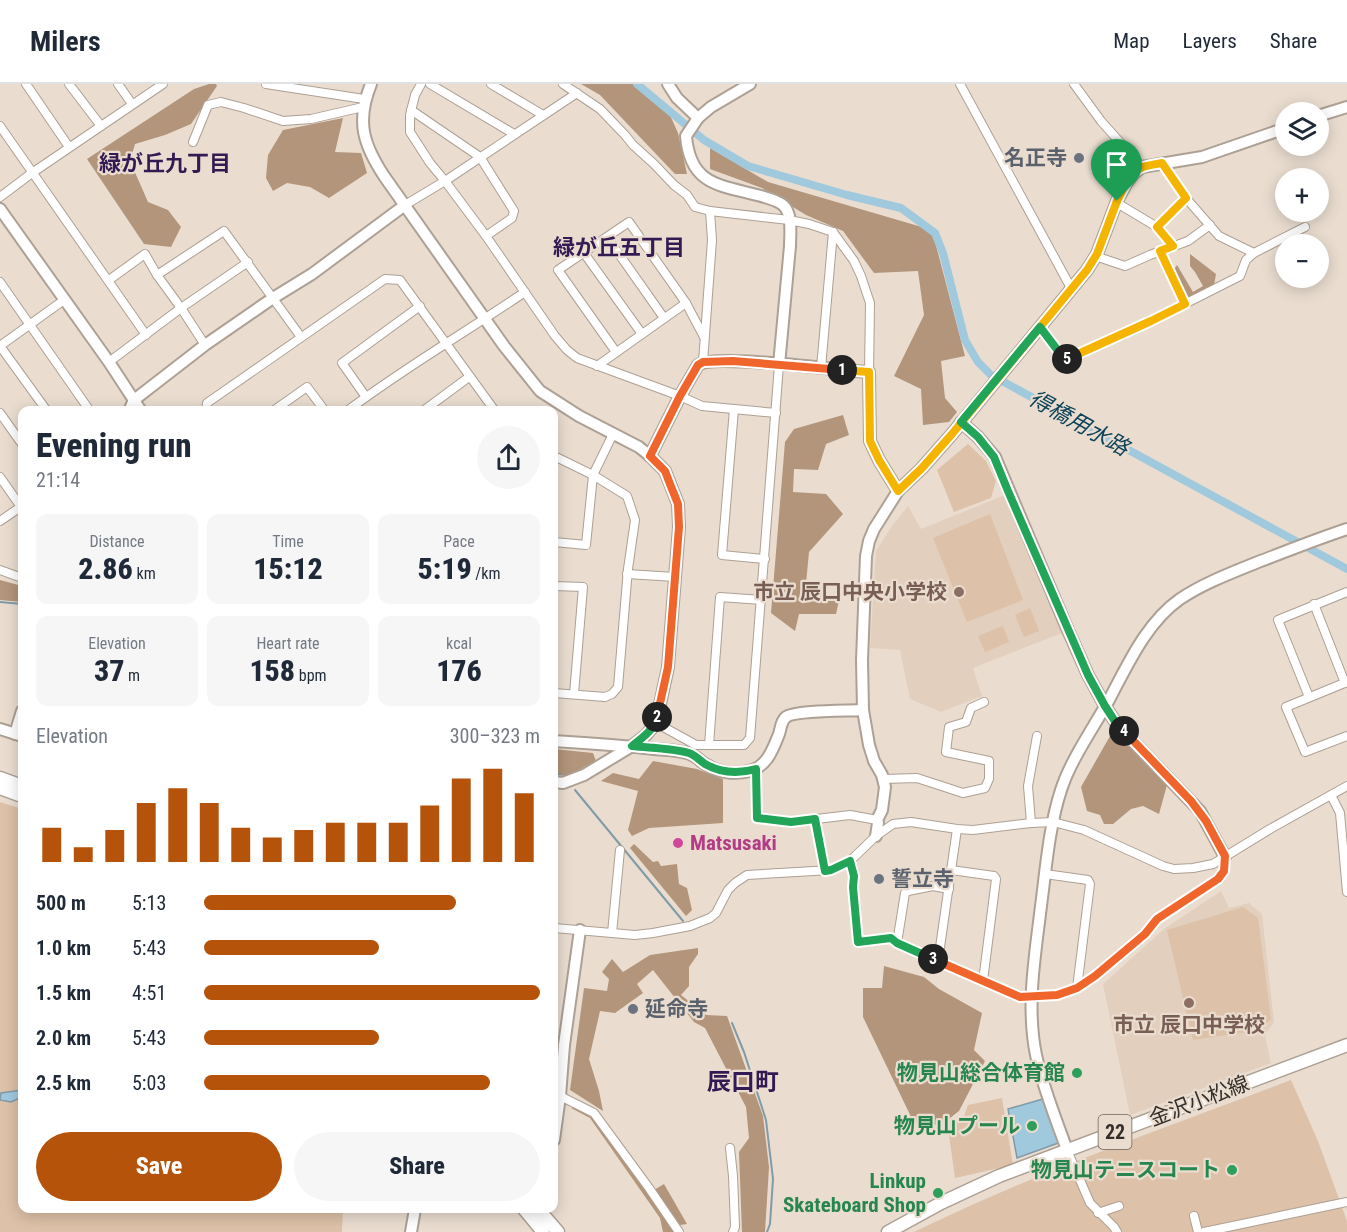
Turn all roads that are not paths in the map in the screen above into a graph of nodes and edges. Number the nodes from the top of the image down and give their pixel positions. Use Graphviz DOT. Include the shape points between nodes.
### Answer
graph roads {
  1 [pos="26,84"];
  2 [pos="69,84"];
  3 [pos="118,84"];
  4 [pos="162,84"];
  5 [pos="266,84"];
  6 [pos="371,84"];
  7 [pos="421,84"];
  8 [pos="430,84"];
  9 [pos="491,84"];
  10 [pos="563,84"];
  11 [pos="668,84"];
  12 [pos="750,84"];
  13 [pos="960,84"];
  14 [pos="1074,84"];
  15 [pos="577,93"];
  16 [pos="364,103"];
  17 [pos="132,104"];
  18 [pos="1347,107"];
  19 [pos="411,110"];
  20 [pos="1329,113"];
  21 [pos="543,115"];
  22 [pos="696,122"];
  23 [pos="0,126"];
  24 [pos="101,126"];
  25 [pos="1275,132"];
  26 [pos="514,134"];
  27 [pos="193,142"];
  28 [pos="69,147"];
  29 [pos="480,157"];
  30 [pos="1162,163"];
  31 [pos="1142,167"];
  32 [pos="32,173"];
  33 [pos="445,181"];
  34 [pos="0,196"];
  35 [pos="1186,198"];
  36 [pos="1117,203"];
  37 [pos="405,205"];
  38 [pos="0,209"];
  39 [pos="710,211"];
  40 [pos="789,220"];
  41 [pos="1210,225"];
  42 [pos="1157,227"];
  43 [pos="1305,227"];
  44 [pos="833,232"];
  45 [pos="486,236"];
  46 [pos="607,237"];
  47 [pos="1173,246"];
  48 [pos="1160,251"];
  49 [pos="584,253"];
  50 [pos="1254,253"];
  51 [pos="1095,256"];
  52 [pos="248,262"];
  53 [pos="157,274"];
  54 [pos="109,280"];
  55 [pos="0,282"];
  56 [pos="1071,288"];
  57 [pos="525,292"];
  58 [pos="273,298"];
  59 [pos="64,300"];
  60 [pos="686,303"];
  61 [pos="1185,304"];
  62 [pos="420,306"];
  63 [pos="181,308"];
  64 [pos="664,318"];
  65 [pos="485,319"];
  66 [pos="29,324"];
  67 [pos="1040,327"];
  68 [pos="642,334"];
  69 [pos="146,335"];
  70 [pos="301,337"];
  71 [pos="704,337"];
  72 [pos="446,342"];
  73 [pos="205,345"];
  74 [pos="0,346"];
  75 [pos="616,352"];
  76 [pos="109,362"];
  77 [pos="703,362"];
  78 [pos="779,364"];
  79 [pos="597,366"];
  80 [pos="821,368"];
  81 [pos="869,372"];
  82 [pos="470,377"];
  83 [pos="680,396"];
  84 [pos="366,397"];
  85 [pos="134,400"];
  86 [pos="43,406"];
  87 [pos="86,406"];
  88 [pos="131,406"];
  89 [pos="138,406"];
  90 [pos="207,406"];
  91 [pos="280,406"];
  92 [pos="320,406"];
  93 [pos="354,406"];
  94 [pos="430,406"];
  95 [pos="491,406"];
  96 [pos="734,409"];
  97 [pos="0,413"];
  98 [pos="776,413"];
  99 [pos="961,422"];
  100 [pos="613,434"];
  101 [pos="18,438"];
  102 [pos="650,456"];
  103 [pos="558,461"];
  104 [pos="593,475"];
  105 [pos="0,477"];
  106 [pos="898,491"];
  107 [pos="18,501"];
  108 [pos="18,509"];
  109 [pos="0,521"];
  110 [pos="1347,529"];
  111 [pos="558,542"];
  112 [pos="765,559"];
  113 [pos="0,570"];
  114 [pos="627,574"];
  115 [pos="18,577"];
  116 [pos="675,577"];
  117 [pos="558,586"];
  118 [pos="1347,592"];
  119 [pos="762,600"];
  120 [pos="1314,604"];
  121 [pos="1346,682"];
  122 [pos="558,693"];
  123 [pos="574,694"];
  124 [pos="1309,697"];
  125 [pos="984,702"];
  126 [pos="1105,706"];
  127 [pos="863,710"];
  128 [pos="656,723"];
  129 [pos="0,729"];
  130 [pos="18,735"];
  131 [pos="1037,736"];
  132 [pos="1347,736"];
  133 [pos="558,741"];
  134 [pos="709,745"];
  135 [pos="632,746"];
  136 [pos="756,769"];
  137 [pos="0,778"];
  138 [pos="883,779"];
  139 [pos="558,783"];
  140 [pos="18,785"];
  141 [pos="1347,786"];
  142 [pos="0,788"];
  143 [pos="18,795"];
  144 [pos="1331,795"];
  145 [pos="815,819"];
  146 [pos="877,820"];
  147 [pos="1053,822"];
  148 [pos="1031,823"];
  149 [pos="957,829"];
  150 [pos="876,836"];
  151 [pos="620,850"];
  152 [pos="1225,856"];
  153 [pos="850,861"];
  154 [pos="951,870"];
  155 [pos="825,871"];
  156 [pos="1045,874"];
  157 [pos="949,888"];
  158 [pos="1347,892"];
  159 [pos="558,928"];
  160 [pos="580,930"];
  161 [pos="612,933"];
  162 [pos="897,943"];
  163 [pos="938,961"];
  164 [pos="983,981"];
  165 [pos="1077,988"];
  166 [pos="1032,997"];
  167 [pos="559,1045"];
  168 [pos="1347,1045"];
  169 [pos="560,1096"];
  170 [pos="558,1111"];
  171 [pos="730,1149"];
  172 [pos="1067,1150"];
  173 [pos="1347,1202"];
  174 [pos="1119,1206"];
  175 [pos="414,1213"];
  176 [pos="527,1213"];
  177 [pos="542,1213"];
  178 [pos="543,1213"];
  179 [pos="1098,1213"];
  180 [pos="1194,1216"];
  181 [pos="734,1218"];
  182 [pos="542,1231"];
  183 [pos="411,1232"];
  184 [pos="558,1232"];
  185 [pos="679,1232"];
  186 [pos="727,1232"];
  187 [pos="733,1232"];
  188 [pos="888,1232"];
  189 [pos="1117,1232"];
  190 [pos="1198,1232"];
  191 [pos="1204,1232"];
  1 -- 28 [label="street"];
  2 -- 24 [label="street"];
  3 -- 17 [label="street"];
  4 -- 17 [label="street"];
  5 -- 16 [label="street"];
  6 -- 16 [label="street"];
  7 -- 19 [label="street"];
  8 -- 26 [label="street"];
  9 -- 21 [label="street"];
  10 -- 15 [label="street"];
  11 -- 22 [label="street"];
  12 -- 22 [label="street" via="711,107"];
  13 -- 56 [label="street"];
  14 -- 31 [label="street"];
  15 -- 21 [label="street"];
  15 -- 39 [label="street" via="600,109 695,207"];
  16 -- 27 [label="street" via="311,119 283,122 221,102 208,105"];
  16 -- 37 [label="street" via="364,136 369,150"];
  17 -- 24 [label="street"];
  18 -- 20 [label="street"];
  19 -- 29 [label="street"];
  19 -- 33 [label="street" via="410,132"];
  21 -- 26 [label="street"];
  22 -- 40 [label="street" via="686,136 687,148 704,178 783,205"];
  23 -- 32 [label="street"];
  24 -- 28 [label="street"];
  25 -- 30 [label="street" via="1213,154"];
  26 -- 29 [label="street"];
  28 -- 32 [label="street"];
  29 -- 33 [label="street"];
  29 -- 45 [label="street" via="514,211 512,218"];
  30 -- 31 [label="street"];
  30 -- 35 [label="street"];
  31 -- 36 [label="street" via="1130,179"];
  32 -- 34 [label="street"];
  32 -- 54 [label="street"];
  33 -- 37 [label="street"];
  33 -- 45 [label="street"];
  35 -- 41 [label="street"];
  35 -- 42 [label="street"];
  36 -- 42 [label="street"];
  36 -- 51 [label="street"];
  37 -- 58 [label="street"];
  37 -- 65 [label="street"];
  38 -- 59 [label="street"];
  39 -- 40 [label="street"];
  39 -- 71 [label="street" via="712,240"];
  40 -- 44 [label="street"];
  40 -- 78 [label="street"];
  41 -- 47 [label="street" via="1188,241"];
  41 -- 50 [label="street" via="1219,236"];
  42 -- 47 [label="street"];
  43 -- 50 [label="street"];
  44 -- 80 [label="street"];
  44 -- 81 [label="street" via="854,261 870,303"];
  45 -- 57 [label="street"];
  46 -- 49 [label="street"];
  46 -- 60 [label="street" via="629,222"];
  46 -- 64 [label="street"];
  47 -- 48 [label="street"];
  48 -- 51 [label="street" via="1125,266"];
  48 -- 61 [label="street"];
  49 -- 68 [label="street"];
  49 -- 75 [label="street" via="558,270"];
  50 -- 61 [label="street" via="1246,260 1240,276"];
  51 -- 56 [label="street"];
  52 -- 53 [label="street" via="224,231"];
  52 -- 58 [label="street"];
  52 -- 63 [label="street"];
  53 -- 54 [label="street" via="145,254"];
  53 -- 63 [label="street"];
  54 -- 69 [label="street"];
  55 -- 66 [label="street"];
  56 -- 67 [label="street"];
  57 -- 65 [label="street"];
  57 -- 79 [label="street" via="567,350"];
  58 -- 70 [label="street"];
  58 -- 73 [label="street"];
  59 -- 66 [label="street"];
  59 -- 76 [label="street"];
  60 -- 64 [label="street"];
  60 -- 71 [label="street"];
  61 -- 67 [label="street" via="1065,360"];
  62 -- 70 [label="street" via="400,280 385,279"];
  62 -- 72 [label="street"];
  62 -- 84 [label="street" via="342,363"];
  63 -- 69 [label="street"];
  63 -- 73 [label="street"];
  64 -- 68 [label="street"];
  65 -- 72 [label="street"];
  65 -- 100 [label="street" via="540,391"];
  66 -- 74 [label="street"];
  66 -- 87 [label="street"];
  67 -- 99 [label="street"];
  68 -- 75 [label="street"];
  69 -- 76 [label="street"];
  70 -- 90 [label="street"];
  71 -- 77 [label="street"];
  72 -- 82 [label="street"];
  72 -- 84 [label="street"];
  73 -- 85 [label="street"];
  74 -- 86 [label="street"];
  75 -- 79 [label="street"];
  76 -- 85 [label="street"];
  77 -- 78 [label="street"];
  77 -- 83 [label="street"];
  78 -- 80 [label="street"];
  78 -- 98 [label="street"];
  79 -- 83 [label="street"];
  80 -- 81 [label="street"];
  81 -- 106 [label="street" via="870,441"];
  82 -- 94 [label="street"];
  82 -- 95 [label="street"];
  83 -- 96 [label="street" via="702,406"];
  83 -- 102 [label="street"];
  84 -- 93 [label="street"];
  85 -- 88 [label="street"];
  85 -- 89 [label="street"];
  91 -- 92 [label="street" via="307,387"];
  96 -- 98 [label="street"];
  96 -- 112 [label="street" via="722,555"];
  97 -- 101 [label="street"];
  98 -- 112 [label="street"];
  99 -- 106 [label="street"];
  99 -- 126 [label="street" via="994,457 1066,628"];
  100 -- 102 [label="street"];
  100 -- 104 [label="street"];
  102 -- 116 [label="street" via="665,471 678,504"];
  103 -- 104 [label="street"];
  104 -- 111 [label="street" via="586,545"];
  104 -- 114 [label="street" via="627,496 632,508 636,520"];
  105 -- 107 [label="street"];
  106 -- 127 [label="street" via="874,529 866,556"];
  108 -- 109 [label="street"];
  110 -- 126 [label="street" via="1213,580 1179,600 1152,626"];
  112 -- 119 [label="street"];
  113 -- 115 [label="street"];
  114 -- 116 [label="street"];
  114 -- 123 [label="street" via="618,687 605,697"];
  116 -- 128 [label="street" via="668,667"];
  117 -- 123 [label="street" via="583,587"];
  118 -- 120 [label="street"];
  119 -- 134 [label="street" via="750,738 744,745"];
  119 -- 134 [label="street" via="720,597"];
  120 -- 121 [label="street"];
  120 -- 124 [label="street" via="1278,620"];
  121 -- 124 [label="street"];
  122 -- 123 [label="street"];
  124 -- 132 [label="street" via="1286,707 1305,753"];
  125 -- 138 [label="street" via="971,708 966,722 949,727 946,752 989,761 985,788 963,793 917,778"];
  126 -- 147 [label="street" via="1071,767"];
  126 -- 152 [label="street" via="1118,726 1200,811"];
  127 -- 136 [label="street" via="787,716 765,763"];
  127 -- 138 [label="street" via="869,745"];
  128 -- 134 [label="street" via="696,745"];
  128 -- 135 [label="street"];
  129 -- 130 [label="street"];
  131 -- 148 [label="street" via="1028,786"];
  133 -- 135 [label="street"];
  135 -- 136 [label="street" via="692,754 727,772"];
  135 -- 139 [label="street" via="584,775"];
  136 -- 145 [label="street" via="757,818 791,822"];
  137 -- 140 [label="main road"];
  138 -- 146 [label="street" via="884,799"];
  141 -- 144 [label="street"];
  142 -- 143 [label="main road"];
  144 -- 152 [label="street"];
  144 -- 158 [label="street" via="1340,813"];
  145 -- 146 [label="street" via="849,815"];
  145 -- 155 [label="street"];
  146 -- 150 [label="street"];
  147 -- 148 [label="street"];
  147 -- 152 [label="street" via="1084,830 1162,866 1193,868 1213,864"];
  147 -- 156 [label="street"];
  148 -- 149 [label="street"];
  149 -- 150 [label="street" via="910,822 893,824"];
  149 -- 154 [label="street"];
  150 -- 153 [label="street"];
  151 -- 161 [label="street"];
  152 -- 165 [label="street" via="1224,871 1218,879 1157,919 1123,953"];
  153 -- 155 [label="street"];
  153 -- 162 [label="street" via="858,942 891,938"];
  154 -- 157 [label="street"];
  154 -- 164 [label="street" via="996,879"];
  155 -- 161 [label="street" via="747,876 728,890 710,918 653,933"];
  156 -- 165 [label="street" via="1088,880 1090,884"];
  156 -- 166 [label="street"];
  157 -- 162 [label="street" via="933,886 905,893"];
  157 -- 163 [label="street"];
  159 -- 160 [label="street"];
  160 -- 161 [label="street"];
  160 -- 167 [label="street"];
  162 -- 163 [label="street"];
  163 -- 164 [label="street"];
  164 -- 166 [label="street" via="1020,997"];
  165 -- 166 [label="street"];
  166 -- 172 [label="street" via="1036,1055"];
  167 -- 169 [label="street"];
  168 -- 172 [label="main road, 金沢小松線 / 22"];
  169 -- 170 [label="street"];
  169 -- 185 [label="street" via="594,1113"];
  171 -- 181 [label="street"];
  172 -- 179 [label="street" via="1089,1203"];
  172 -- 188 [label="main road, 金沢小松線 / 22" via="940,1203"];
  173 -- 191 [label="street"];
  174 -- 179 [label="street"];
  175 -- 183 [label="street"];
  176 -- 182 [label="main road"];
  177 -- 182 [label="street"];
  178 -- 184 [label="main road"];
  179 -- 189 [label="street"];
  180 -- 190 [label="street"];
  181 -- 186 [label="street"];
  181 -- 187 [label="street"];
}
